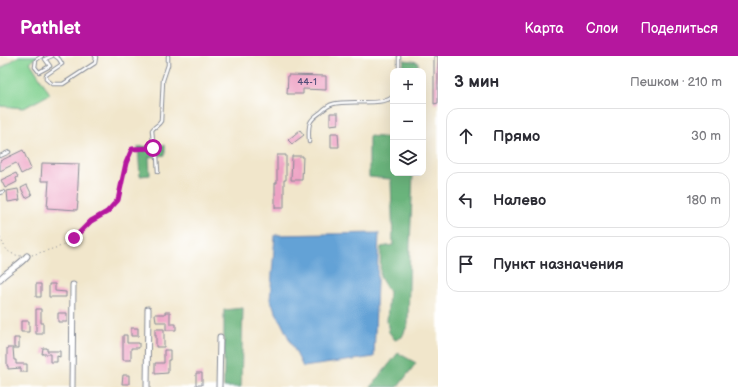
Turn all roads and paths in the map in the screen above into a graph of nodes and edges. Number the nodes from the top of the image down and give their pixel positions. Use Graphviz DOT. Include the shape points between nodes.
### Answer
graph roads {
  1 [pos="42,56"];
  2 [pos="54,56"];
  3 [pos="95,56"];
  4 [pos="168,56"];
  5 [pos="399,56"];
  6 [pos="399,68"];
  7 [pos="390,99"];
  8 [pos="309,142"];
  9 [pos="153,148"];
  10 [pos="9,152"];
  11 [pos="0,156"];
  12 [pos="158,172"];
  13 [pos="0,238"];
  14 [pos="27,256"];
  15 [pos="0,279"];
  16 [pos="73,285"];
  17 [pos="148,309"];
  18 [pos="220,337"];
  19 [pos="72,387"];
  20 [pos="147,387"];
  21 [pos="219,387"];
  1 -- 2 [label="lane" via="36,60 35,67 39,72 50,66 45,59"];
  2 -- 3 [label="lane" via="62,64 46,75 46,79 52,84 63,84 95,63"];
  4 -- 9 [label="lane" via="168,66 163,80 161,121 152,130"];
  5 -- 6 [label="lane"];
  7 -- 8 [label="lane" via="383,102 333,104 313,118"];
  9 -- 12 [label="lane" via="157,156"];
  9 -- 14 [label="path" via="132,149 126,163 118,200 107,212 91,221 62,246"];
  10 -- 11 [label="lane"];
  13 -- 14 [label="path" via="8,251 18,256"];
  14 -- 15 [label="street"];
  16 -- 19 [label="street"];
  17 -- 20 [label="street"];
  18 -- 21 [label="street"];
}
